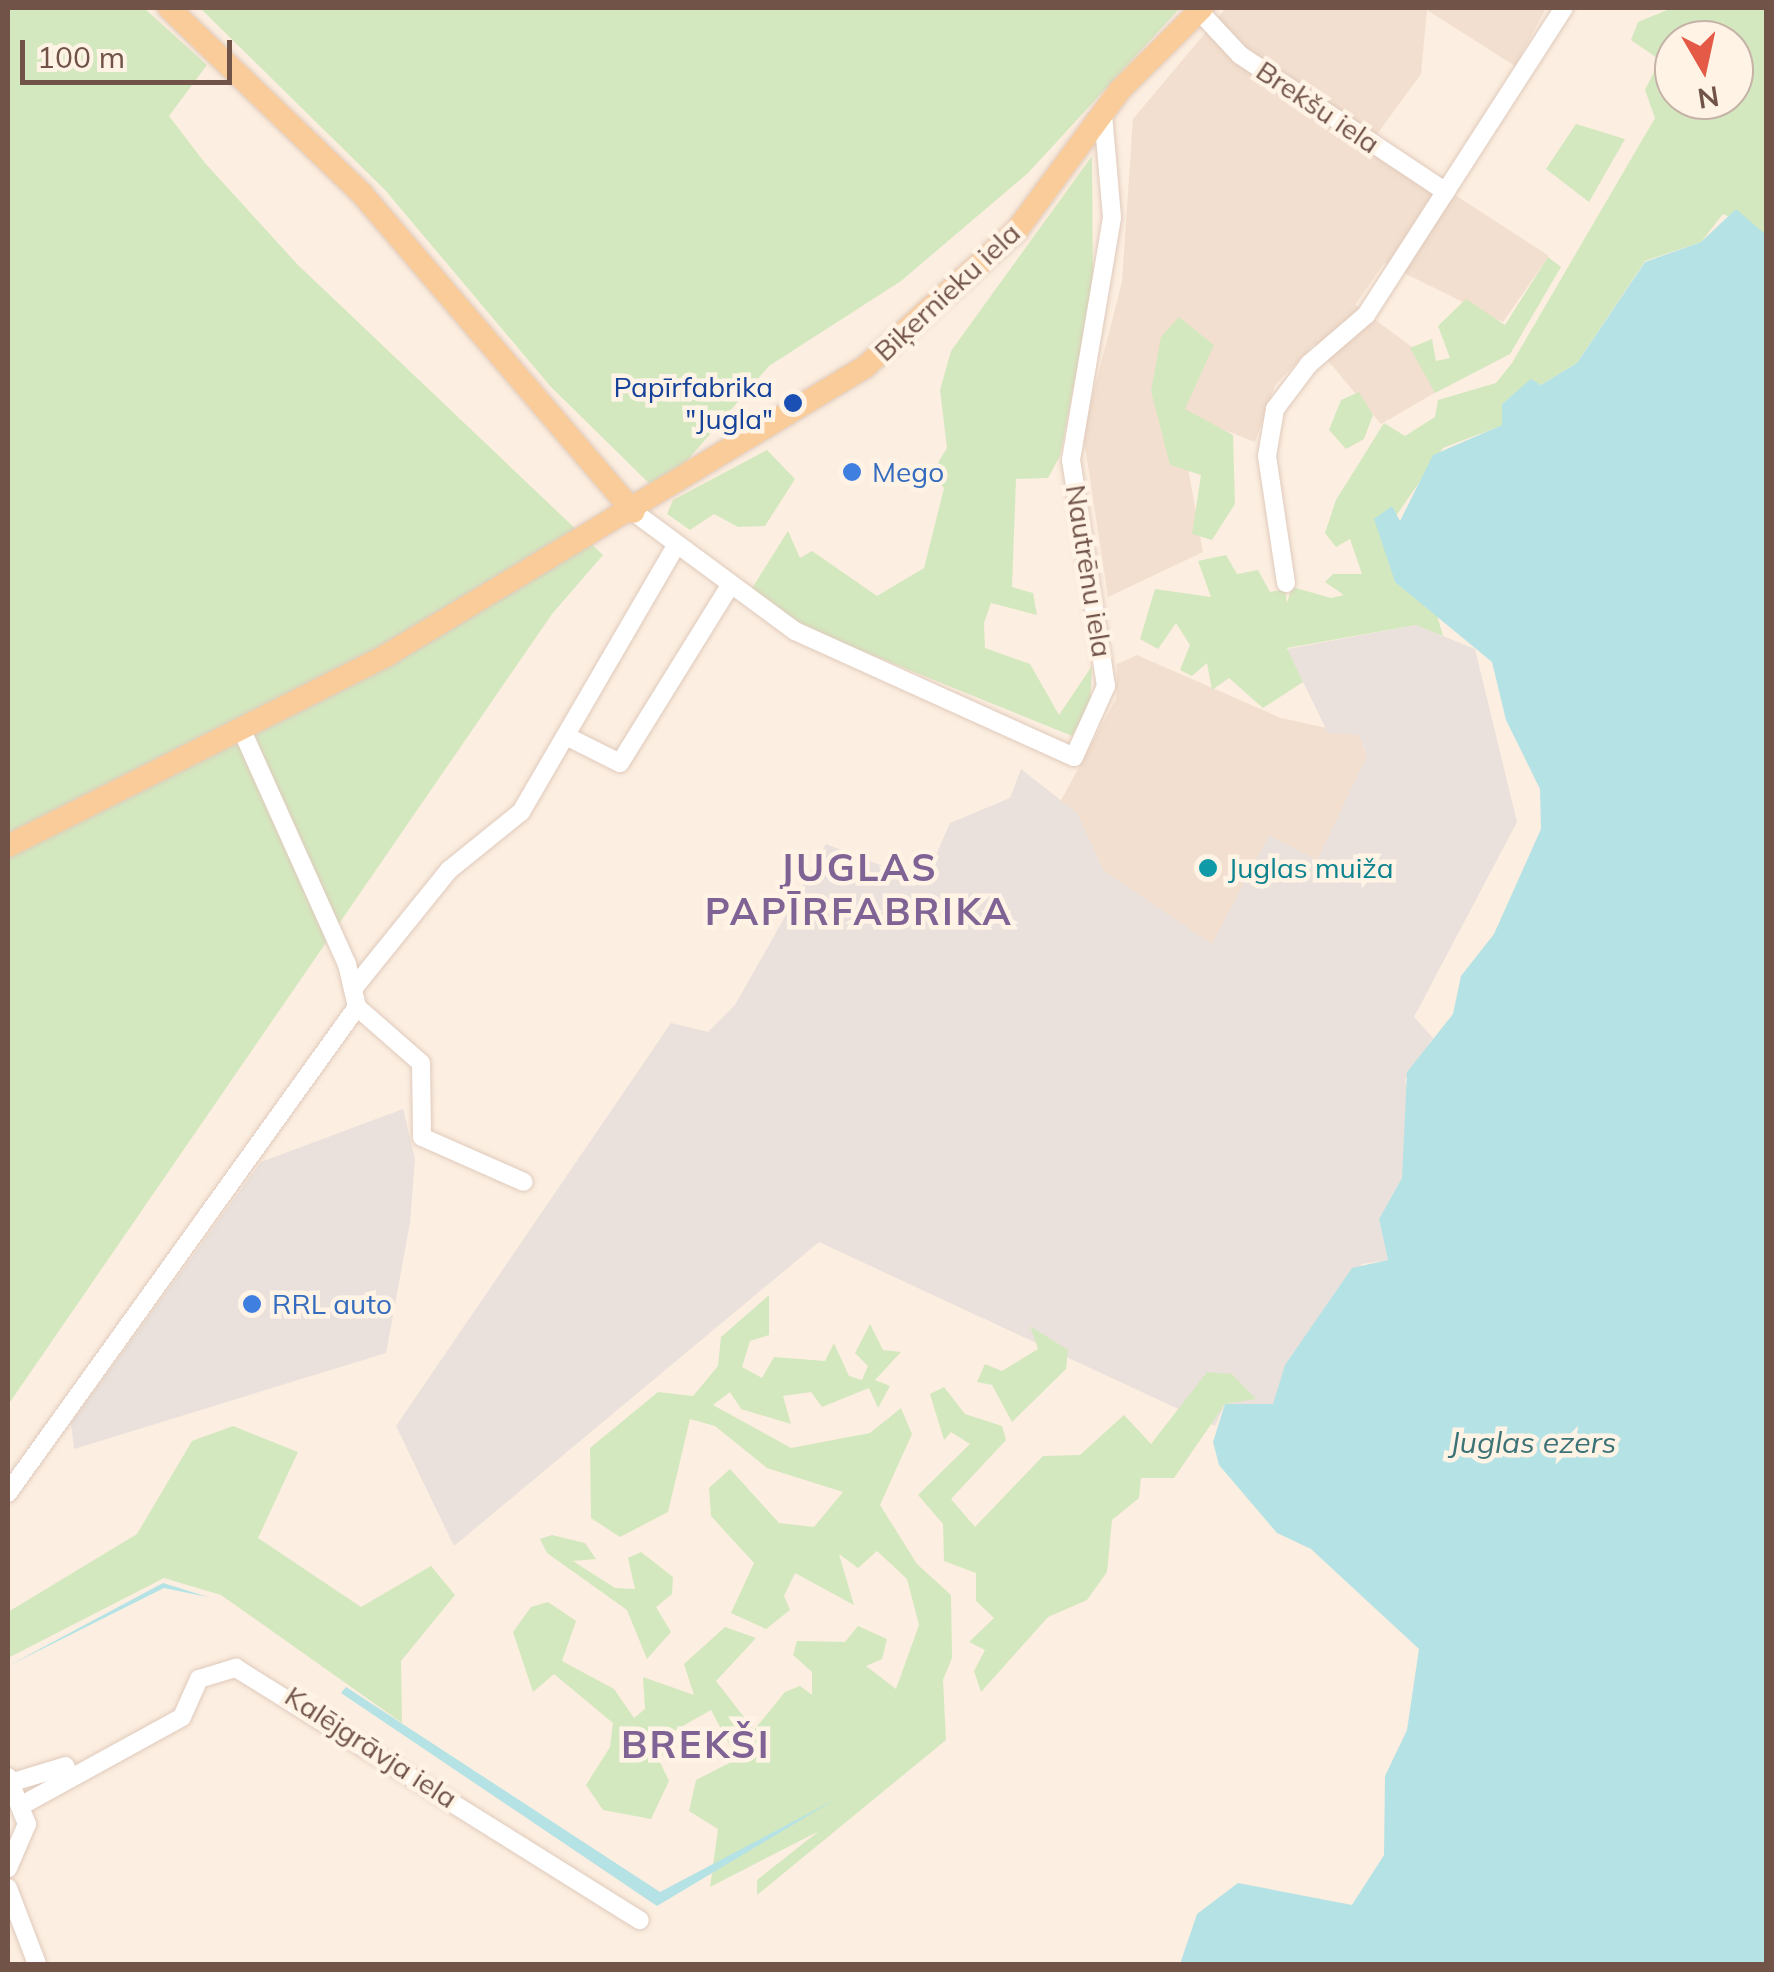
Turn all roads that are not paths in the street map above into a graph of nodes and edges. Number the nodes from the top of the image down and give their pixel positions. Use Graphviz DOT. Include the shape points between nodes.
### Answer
graph roads {
  1 [pos="169,8"];
  2 [pos="1564,8"];
  3 [pos="1200,9"];
  4 [pos="1104,115"];
  5 [pos="1446,192"];
  6 [pos="634,512"];
  7 [pos="674,547"];
  8 [pos="1286,584"];
  9 [pos="729,586"];
  10 [pos="244,735"];
  11 [pos="566,736"];
  12 [pos="8,846"];
  13 [pos="355,998"];
  14 [pos="524,1182"];
  15 [pos="8,1493"];
  16 [pos="110,1752"];
  17 [pos="10,1780"];
  18 [pos="24,1804"];
  19 [pos="8,1868"];
  20 [pos="8,1888"];
  21 [pos="640,1920"];
  22 [pos="8,1926"];
  23 [pos="24,1941"];
  24 [pos="37,1964"];
  1 -- 6 [label="main road" via="362,194"];
  2 -- 5 [label="street"];
  3 -- 4 [label="main road, Biķernieku iela"];
  3 -- 5 [label="street, Brekšu iela" via="1240,54"];
  4 -- 6 [label="main road, Biķernieku iela" via="1017,230 922,320 820,398"];
  4 -- 9 [label="street, Nautrēnu iela" via="1112,222 1071,460 1106,686 1074,757 812,640"];
  5 -- 8 [label="street" via="1366,315 1291,383 1268,422"];
  6 -- 7 [label="street, Nautrēnu iela"];
  6 -- 10 [label="main road, Biķernieku iela"];
  7 -- 9 [label="street, Nautrēnu iela"];
  7 -- 11 [label="street"];
  9 -- 11 [label="street" via="620,763"];
  10 -- 12 [label="main road, Biķernieku iela"];
  10 -- 13 [label="street"];
  11 -- 13 [label="street" via="508,828 449,870"];
  13 -- 14 [label="street" via="421,1063 422,1137"];
  13 -- 15 [label="street"];
  16 -- 17 [label="street, Kalējgrāvja iela"];
  16 -- 18 [label="street, Kalējgrāvja iela"];
  16 -- 21 [label="street, Kalējgrāvja iela" via="182,1717 216,1667 254,1673"];
  17 -- 18 [label="street"];
  18 -- 19 [label="street" via="24,1842"];
  20 -- 23 [label="street"];
  22 -- 23 [label="street"];
  23 -- 24 [label="street"];
}
